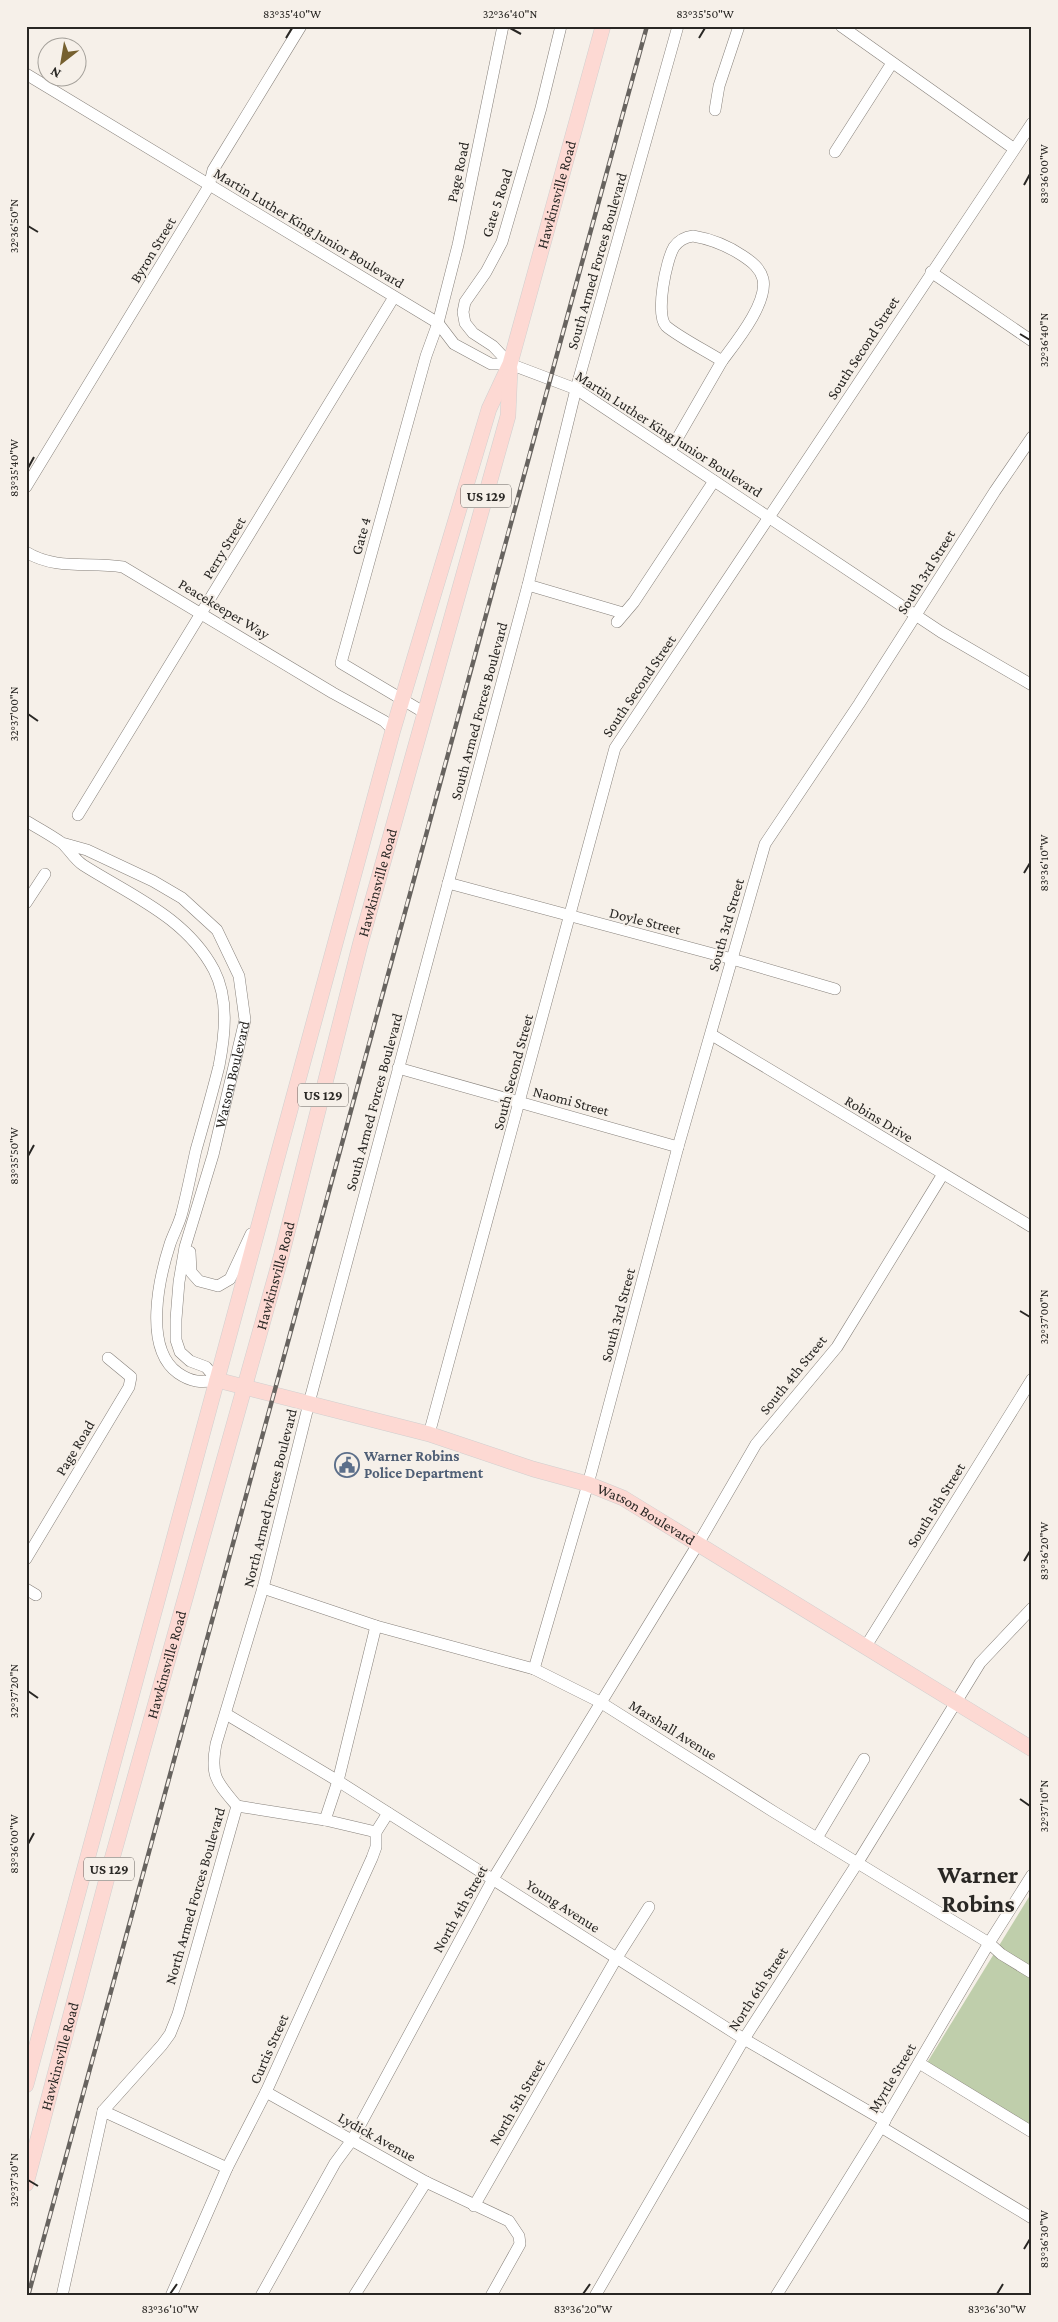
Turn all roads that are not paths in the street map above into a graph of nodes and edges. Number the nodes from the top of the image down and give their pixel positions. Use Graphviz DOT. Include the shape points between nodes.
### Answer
graph roads {
  1 [pos="301,26"];
  2 [pos="503,26"];
  3 [pos="561,26"];
  4 [pos="603,26"];
  5 [pos="678,26"];
  6 [pos="738,26"];
  7 [pos="841,26"];
  8 [pos="892,62"];
  9 [pos="26,74"];
  10 [pos="715,110"];
  11 [pos="1032,123"];
  12 [pos="1013,148"];
  13 [pos="835,152"];
  14 [pos="209,186"];
  15 [pos="931,272"];
  16 [pos="394,297"];
  17 [pos="438,323"];
  18 [pos="1032,341"];
  19 [pos="722,361"];
  20 [pos="510,364"];
  21 [pos="576,389"];
  22 [pos="1032,437"];
  23 [pos="670,450"];
  24 [pos="714,481"];
  25 [pos="26,487"];
  26 [pos="770,517"];
  27 [pos="26,552"];
  28 [pos="528,585"];
  29 [pos="202,613"];
  30 [pos="917,615"];
  31 [pos="1032,685"];
  32 [pos="402,700"];
  33 [pos="425,713"];
  34 [pos="393,730"];
  35 [pos="78,815"];
  36 [pos="26,821"];
  37 [pos="62,843"];
  38 [pos="45,874"];
  39 [pos="448,883"];
  40 [pos="26,903"];
  41 [pos="570,917"];
  42 [pos="732,959"];
  43 [pos="834,989"];
  44 [pos="712,1035"];
  45 [pos="398,1068"];
  46 [pos="520,1102"];
  47 [pos="678,1147"];
  48 [pos="943,1174"];
  49 [pos="268,1192"];
  50 [pos="194,1218"];
  51 [pos="1032,1227"];
  52 [pos="108,1358"];
  53 [pos="1032,1379"];
  54 [pos="217,1380"];
  55 [pos="244,1387"];
  56 [pos="309,1403"];
  57 [pos="429,1434"];
  58 [pos="588,1484"];
  59 [pos="698,1544"];
  60 [pos="26,1559"];
  61 [pos="263,1588"];
  62 [pos="1032,1608"];
  63 [pos="376,1626"];
  64 [pos="866,1646"];
  65 [pos="534,1669"];
  66 [pos="600,1702"];
  67 [pos="956,1704"];
  68 [pos="226,1714"];
  69 [pos="1032,1749"];
  70 [pos="864,1759"];
  71 [pos="338,1781"];
  72 [pos="237,1806"];
  73 [pos="388,1813"];
  74 [pos="325,1820"];
  75 [pos="376,1832"];
  76 [pos="817,1838"];
  77 [pos="858,1862"];
  78 [pos="1032,1875"];
  79 [pos="493,1879"];
  80 [pos="649,1907"];
  81 [pos="989,1943"];
  82 [pos="616,1959"];
  83 [pos="1032,1973"];
  84 [pos="744,2039"];
  85 [pos="920,2063"];
  86 [pos="26,2085"];
  87 [pos="266,2092"];
  88 [pos="103,2111"];
  89 [pos="883,2124"];
  90 [pos="1032,2132"];
  91 [pos="352,2140"];
  92 [pos="227,2168"];
  93 [pos="426,2182"];
  94 [pos="26,2184"];
  95 [pos="474,2206"];
  96 [pos="1032,2218"];
  97 [pos="67,2294"];
  98 [pos="171,2296"];
  99 [pos="261,2296"];
  100 [pos="354,2296"];
  101 [pos="492,2296"];
  102 [pos="595,2296"];
  103 [pos="776,2296"];
  1 -- 14 [label="street, Byron Street" via="213,170"];
  2 -- 17 [label="street, Page Road" via="468,201"];
  3 -- 20 [label="street, Gate 5 Road" via="502,242 465,302 463,312 472,333 493,346"];
  4 -- 20 [label="main road, Hawkinsville Road / US 129"];
  5 -- 21 [label="street, South Armed Forces Boulevard"];
  6 -- 10 [label="street"];
  7 -- 8 [label="street"];
  8 -- 12 [label="street"];
  8 -- 13 [label="street"];
  9 -- 14 [label="street, Martin Luther King Junior Boulevard"];
  11 -- 12 [label="street, South Second Street"];
  12 -- 15 [label="street, South Second Street"];
  14 -- 16 [label="street, Martin Luther King Junior Boulevard"];
  14 -- 25 [label="street, Byron Street"];
  15 -- 18 [label="street"];
  15 -- 26 [label="street, South Second Street"];
  16 -- 17 [label="street, Martin Luther King Junior Boulevard"];
  16 -- 29 [label="street, Perry Street"];
  17 -- 20 [label="street, Martin Luther King Junior Boulevard" via="454,344 491,364"];
  17 -- 32 [label="street, Gate 4" via="341,663"];
  19 -- 19 [label="street" via="756,310 763,292 763,279 756,266 736,251 701,237 684,238 674,248 666,275 661,312 665,325"];
  19 -- 23 [label="street"];
  20 -- 21 [label="street, Martin Luther King Junior Boulevard"];
  20 -- 32 [label="main road, Hawkinsville Road / US 129" via="488,409"];
  20 -- 33 [label="main road, Hawkinsville Road / US 129" via="508,416"];
  21 -- 23 [label="street, Martin Luther King Junior Boulevard"];
  21 -- 28 [label="street, South Armed Forces Boulevard"];
  22 -- 30 [label="street, South 3rd Street"];
  23 -- 24 [label="street, Martin Luther King Junior Boulevard"];
  24 -- 26 [label="street, Martin Luther King Junior Boulevard"];
  24 -- 28 [label="street" via="634,602 620,617"];
  26 -- 30 [label="street, Martin Luther King Junior Boulevard"];
  26 -- 41 [label="street, South Second Street" via="615,748"];
  27 -- 29 [label="street, Peacekeeper Way" via="46,562 103,563 123,567"];
  28 -- 39 [label="street, South Armed Forces Boulevard"];
  29 -- 34 [label="street, Peacekeeper Way" via="384,721"];
  29 -- 35 [label="street, Perry Street"];
  30 -- 31 [label="street, Martin Luther King Junior Boulevard"];
  30 -- 42 [label="street, South 3rd Street" via="765,844"];
  32 -- 33 [label="street, Gate 4"];
  32 -- 34 [label="main road, Hawkinsville Road / US 129"];
  33 -- 55 [label="main road, Hawkinsville Road / US 129" via="360,944"];
  34 -- 49 [label="main road, Hawkinsville Road / US 129"];
  36 -- 37 [label="street, Watson Boulevard"];
  37 -- 50 [label="street, Watson Boulevard" via="87,850 153,880 182,898 217,930 240,976 245,1020 213,1155"];
  37 -- 54 [label="street, Watson Boulevard" via="81,864 168,917 200,949 214,970 221,993 225,1016 219,1065 181,1216 158,1291 157,1330 163,1354 173,1369 201,1383"];
  38 -- 40 [label="street"];
  39 -- 41 [label="street, Doyle Street"];
  39 -- 45 [label="street, South Armed Forces Boulevard"];
  41 -- 42 [label="street, Doyle Street"];
  41 -- 46 [label="street, South Second Street"];
  42 -- 43 [label="street, Doyle Street"];
  42 -- 44 [label="street, South 3rd Street"];
  44 -- 47 [label="street, South 3rd Street"];
  44 -- 48 [label="street, Robins Drive"];
  45 -- 46 [label="street, Naomi Street"];
  45 -- 56 [label="street, South Armed Forces Boulevard"];
  46 -- 47 [label="street, Naomi Street"];
  46 -- 57 [label="street, South Second Street"];
  47 -- 58 [label="street, South 3rd Street"];
  48 -- 51 [label="street, Robins Drive"];
  48 -- 59 [label="street, South 4th Street" via="836,1347 756,1444"];
  49 -- 50 [label="street" via="234,1272 230,1279 218,1286 199,1281 191,1272 189,1260"];
  49 -- 54 [label="main road, Hawkinsville Road / US 129"];
  50 -- 54 [label="street, Watson Boulevard" via="179,1282 176,1340 180,1352 190,1361 206,1367"];
  52 -- 60 [label="street, Page Road" via="131,1377 129,1387"];
  53 -- 64 [label="street, South 5th Street"];
  54 -- 55 [label="main road, Watson Boulevard"];
  54 -- 86 [label="main road, Hawkinsville Road / US 129"];
  55 -- 56 [label="main road, Watson Boulevard"];
  55 -- 94 [label="main road, Hawkinsville Road / US 129" via="115,1849"];
  56 -- 57 [label="main road, Watson Boulevard"];
  56 -- 61 [label="street, North Armed Forces Boulevard"];
  57 -- 58 [label="main road, Watson Boulevard"];
  58 -- 59 [label="main road, Watson Boulevard" via="623,1498"];
  58 -- 65 [label="street, South 3rd Street"];
  59 -- 64 [label="main road, Watson Boulevard"];
  59 -- 66 [label="street, North 4th Street"];
  61 -- 63 [label="street, Marshall Avenue"];
  61 -- 68 [label="street, North Armed Forces Boulevard"];
  62 -- 67 [label="street, North 6th Street" via="980,1663"];
  63 -- 65 [label="street, Marshall Avenue"];
  63 -- 71 [label="street"];
  64 -- 67 [label="main road, Watson Boulevard"];
  65 -- 66 [label="street, Marshall Avenue"];
  66 -- 76 [label="street, Marshall Avenue"];
  66 -- 79 [label="street, North 4th Street"];
  67 -- 69 [label="main road, Watson Boulevard"];
  67 -- 77 [label="street, North 6th Street"];
  68 -- 71 [label="street, Young Avenue"];
  68 -- 72 [label="street, North Armed Forces Boulevard" via="212,1764 215,1776"];
  70 -- 76 [label="street"];
  71 -- 73 [label="street, Young Avenue"];
  71 -- 74 [label="street"];
  72 -- 74 [label="street"];
  72 -- 88 [label="street, North Armed Forces Boulevard" via="170,2034"];
  73 -- 75 [label="street, Curtis Street"];
  73 -- 79 [label="street, Young Avenue"];
  74 -- 75 [label="street"];
  75 -- 87 [label="street, Curtis Street" via="372,1858"];
  76 -- 77 [label="street, Marshall Avenue"];
  77 -- 81 [label="street, Marshall Avenue"];
  77 -- 84 [label="street, North 6th Street"];
  78 -- 81 [label="street, Myrtle Street"];
  79 -- 82 [label="street, Young Avenue"];
  79 -- 91 [label="street, North 4th Street"];
  80 -- 82 [label="street, North 5th Street"];
  81 -- 83 [label="street, Marshall Avenue"];
  81 -- 85 [label="street, Myrtle Street"];
  82 -- 84 [label="street, Young Avenue"];
  82 -- 95 [label="street, North 5th Street"];
  84 -- 89 [label="street, Young Avenue"];
  84 -- 102 [label="street, North 6th Street"];
  85 -- 89 [label="street, Myrtle Street"];
  85 -- 90 [label="street"];
  87 -- 91 [label="street, Lydick Avenue"];
  87 -- 92 [label="street, Curtis Street"];
  88 -- 92 [label="street"];
  88 -- 97 [label="street, North Armed Forces Boulevard"];
  89 -- 96 [label="street, Young Avenue"];
  89 -- 103 [label="street, Myrtle Street"];
  91 -- 93 [label="street, Lydick Avenue"];
  91 -- 99 [label="street, North 4th Street" via="335,2163"];
  92 -- 98 [label="street, Curtis Street"];
  93 -- 95 [label="street, Lydick Avenue"];
  93 -- 100 [label="street"];
  95 -- 101 [label="street" via="509,2221 519,2236 518,2250"];
}
